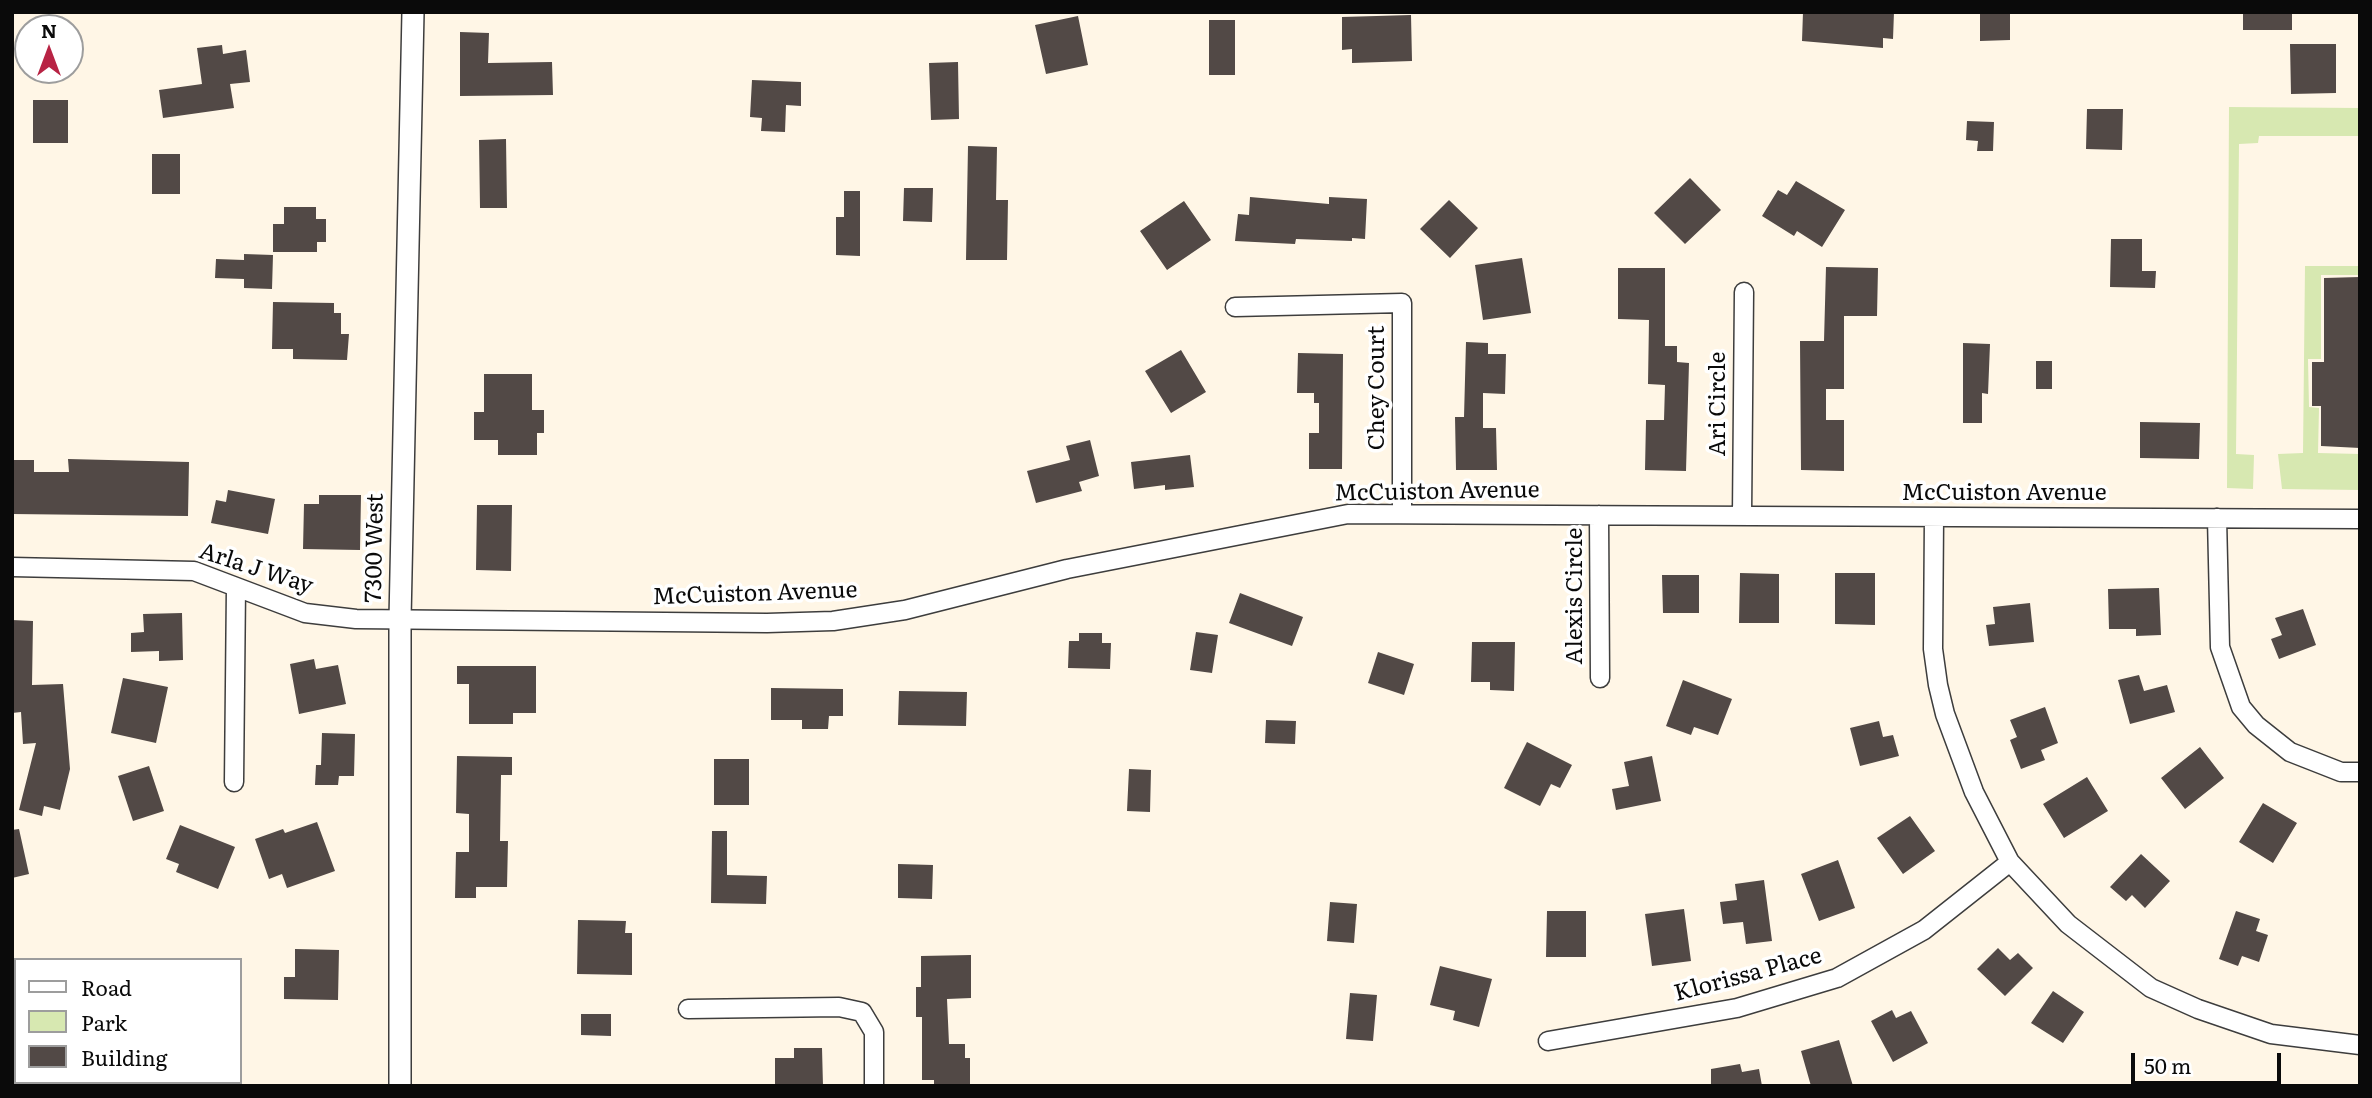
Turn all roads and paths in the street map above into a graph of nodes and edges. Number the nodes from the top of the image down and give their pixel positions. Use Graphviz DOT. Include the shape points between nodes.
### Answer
graph roads {
  1 [pos="413,12"];
  2 [pos="1744,292"];
  3 [pos="1235,307"];
  4 [pos="1402,514"];
  5 [pos="1599,515"];
  6 [pos="1742,515"];
  7 [pos="1934,518"];
  8 [pos="2217,518"];
  9 [pos="2360,519"];
  10 [pos="12,567"];
  11 [pos="236,587"];
  12 [pos="400,619"];
  13 [pos="1600,678"];
  14 [pos="2360,772"];
  15 [pos="234,782"];
  16 [pos="2011,862"];
  17 [pos="688,1009"];
  18 [pos="1548,1041"];
  19 [pos="2360,1045"];
  20 [pos="400,1086"];
  21 [pos="874,1086"];
  1 -- 12 [label="street, 7300 West"];
  2 -- 6 [label="street, Ari Circle"];
  3 -- 4 [label="street, Chey Court" via="1402,303"];
  4 -- 5 [label="street, McCuiston Avenue"];
  4 -- 12 [label="street, McCuiston Avenue" via="1348,514 1285,525 1067,569 905,610 833,621"];
  5 -- 6 [label="street, McCuiston Avenue"];
  5 -- 13 [label="street, Alexis Circle"];
  6 -- 7 [label="street, McCuiston Avenue"];
  7 -- 8 [label="street, McCuiston Avenue"];
  7 -- 16 [label="street" via="1933,649 1938,685 1974,792"];
  8 -- 9 [label="street, McCuiston Avenue"];
  8 -- 14 [label="street" via="2220,647 2241,707 2290,752 2341,772"];
  10 -- 11 [label="street, Arla J Way" via="194,570"];
  11 -- 12 [label="street, Arla J Way" via="305,613"];
  11 -- 15 [label="street"];
  12 -- 20 [label="street, 7300 West"];
  16 -- 18 [label="street, Klorissa Place" via="1924,930 1837,978 1737,1008"];
  16 -- 19 [label="street" via="2068,924 2151,988 2271,1034"];
  17 -- 21 [label="street" via="839,1007 862,1012 874,1032"];
}
